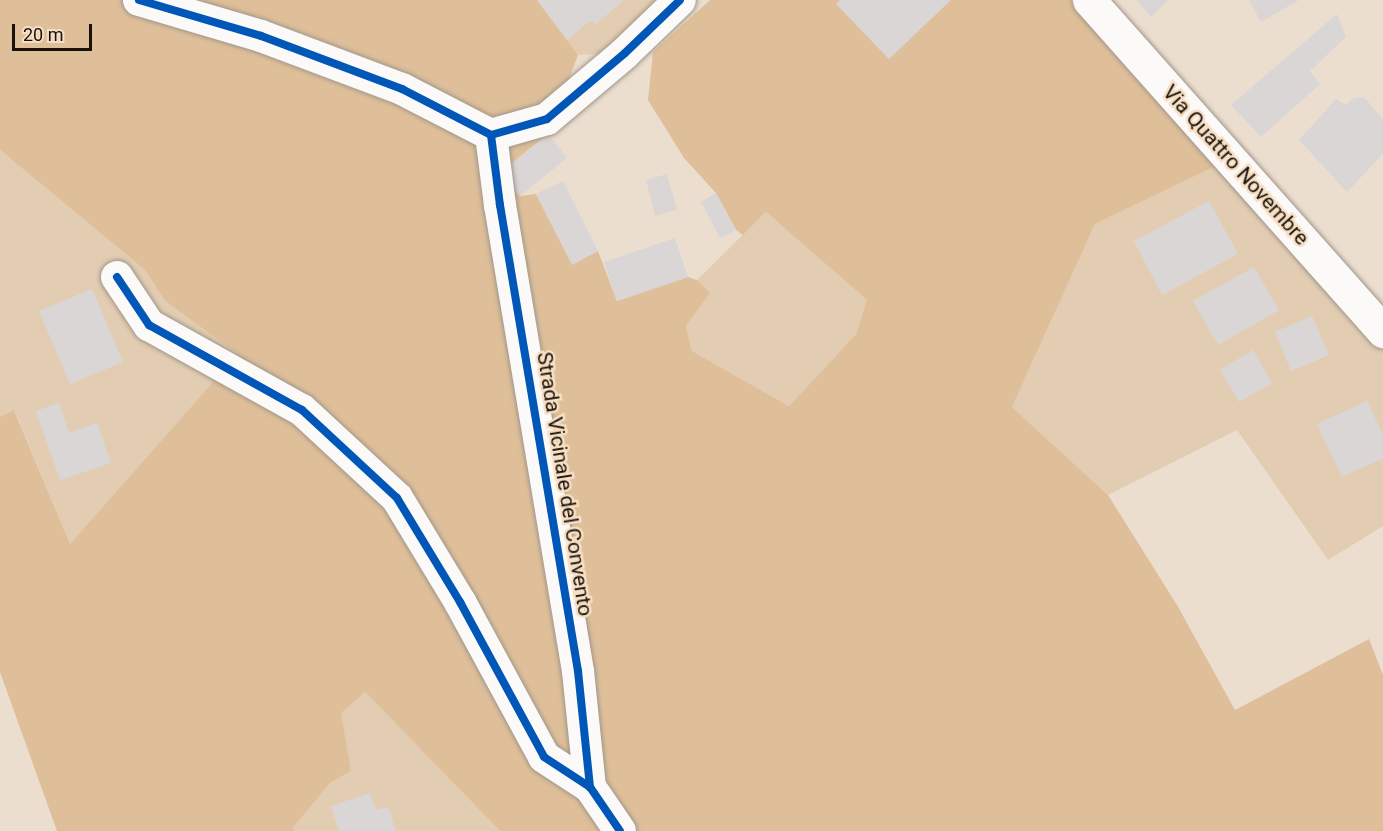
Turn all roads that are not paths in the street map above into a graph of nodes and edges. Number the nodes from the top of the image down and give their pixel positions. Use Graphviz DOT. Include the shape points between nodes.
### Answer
graph roads {
  1 [pos="139,0"];
  2 [pos="680,0"];
  3 [pos="1089,0"];
  4 [pos="491,135"];
  5 [pos="117,277"];
  6 [pos="1383,331"];
  7 [pos="590,787"];
  8 [pos="620,831"];
  1 -- 4 [label="street" via="261,36 402,89"];
  2 -- 4 [label="street" via="547,119"];
  3 -- 6 [label="main road, Via Quattro Novembre"];
  4 -- 7 [label="street, Strada Vicinale del Convento" via="578,671"];
  5 -- 7 [label="street" via="149,325 302,410 397,498 460,602 544,757"];
  7 -- 8 [label="street, Strada Vicinale del Convento"];
}
